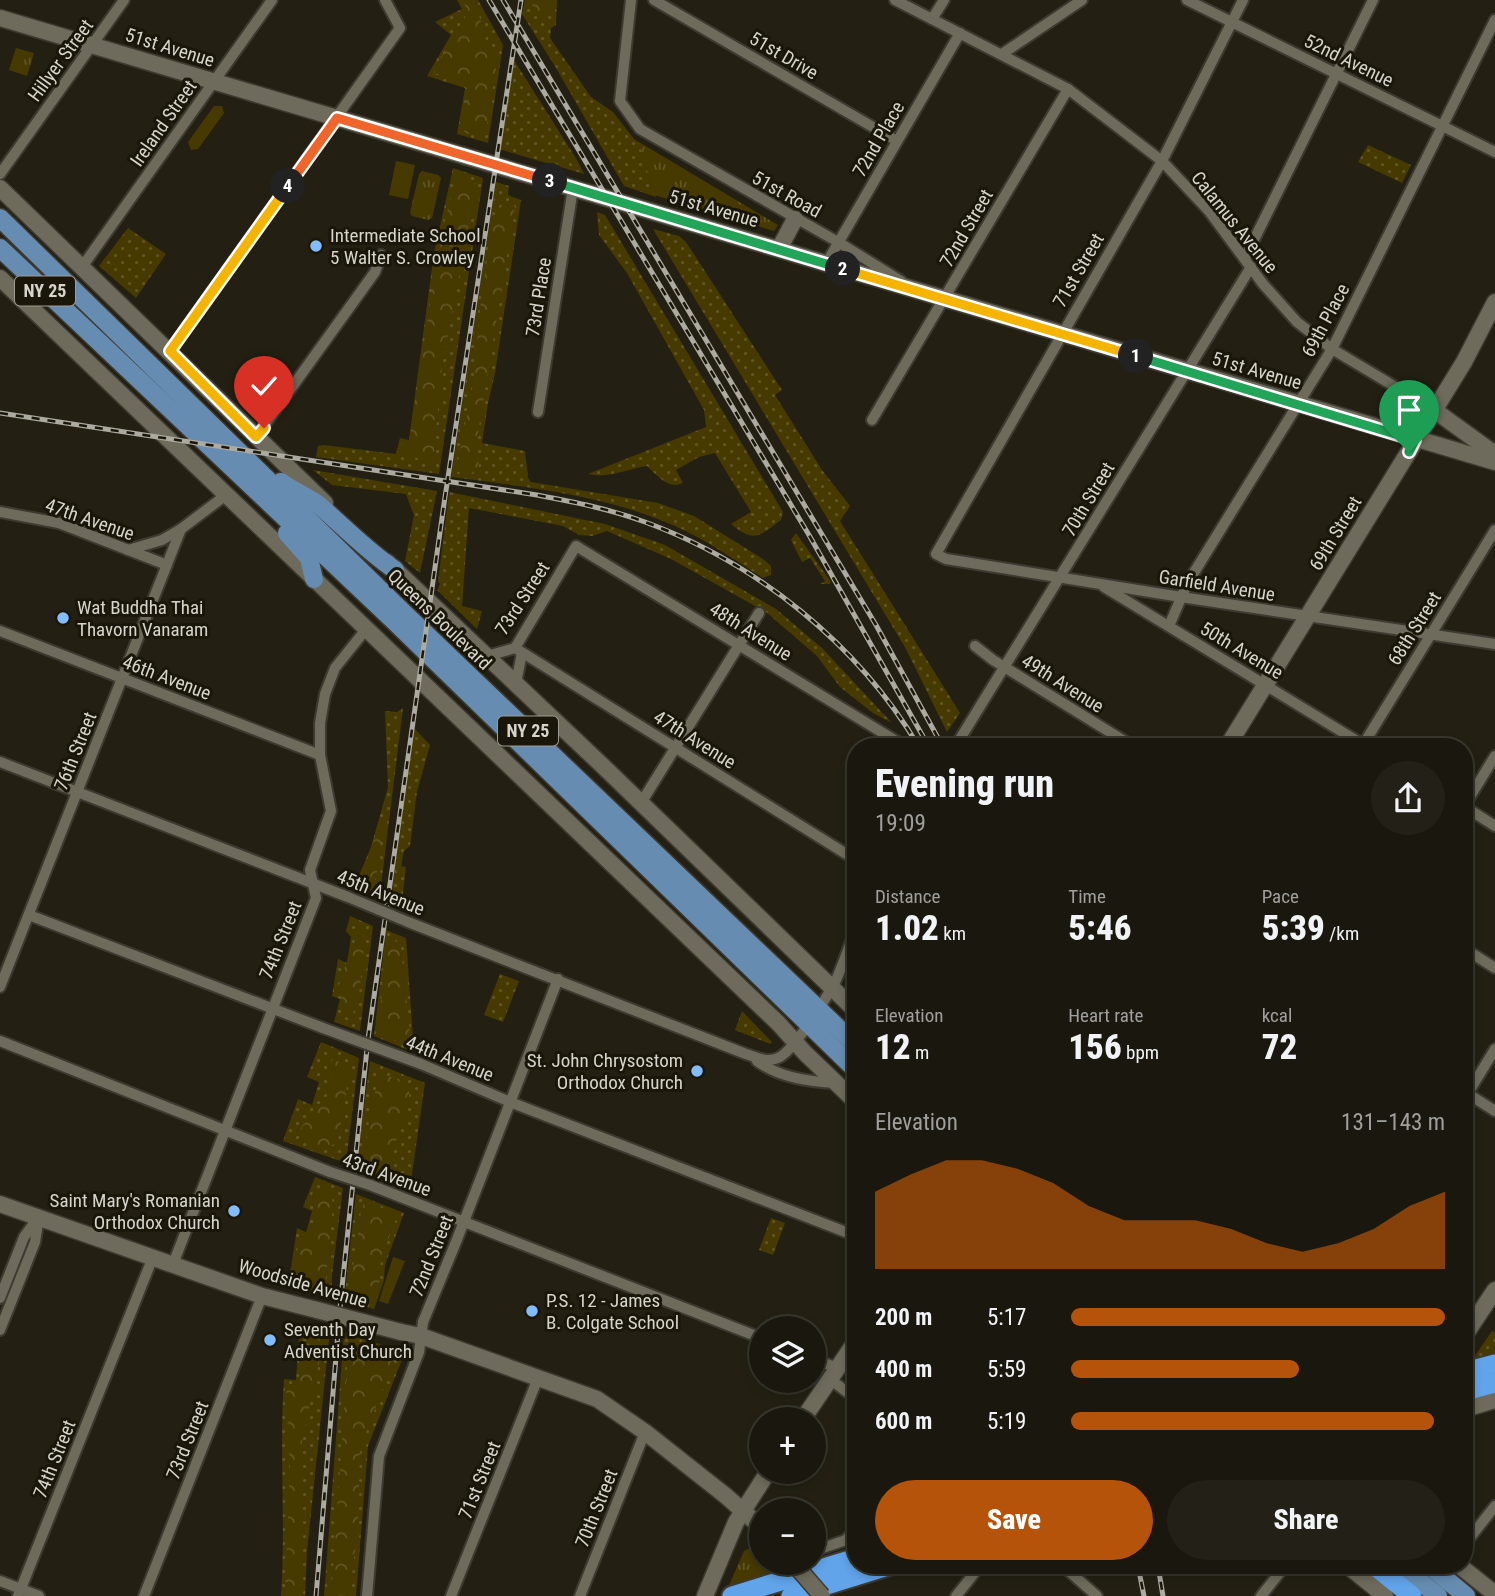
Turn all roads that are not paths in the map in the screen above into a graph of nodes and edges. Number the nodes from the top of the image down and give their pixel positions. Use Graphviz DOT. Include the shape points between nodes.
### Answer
graph roads {
  1 [pos="124,0"];
  2 [pos="272,0"];
  3 [pos="385,0"];
  4 [pos="631,0"];
  5 [pos="654,0"];
  6 [pos="895,0"];
  7 [pos="944,0"];
  8 [pos="1082,0"];
  9 [pos="1187,0"];
  10 [pos="1243,0"];
  11 [pos="1373,0"];
  12 [pos="0,18"];
  13 [pos="932,19"];
  14 [pos="1495,20"];
  15 [pos="1232,22"];
  16 [pos="960,33"];
  17 [pos="93,46"];
  18 [pos="1002,54"];
  19 [pos="1336,74"];
  20 [pos="214,82"];
  21 [pos="1068,89"];
  22 [pos="337,118"];
  23 [pos="1443,126"];
  24 [pos="897,141"];
  25 [pos="1495,152"];
  26 [pos="1162,161"];
  27 [pos="0,174"];
  28 [pos="0,188"];
  29 [pos="573,188"];
  30 [pos="0,218"];
  31 [pos="795,219"];
  32 [pos="838,242"];
  33 [pos="0,248"];
  34 [pos="779,249"];
  35 [pos="381,255"];
  36 [pos="1248,263"];
  37 [pos="826,264"];
  38 [pos="82,267"];
  39 [pos="0,278"];
  40 [pos="916,290"];
  41 [pos="945,299"];
  42 [pos="1495,302"];
  43 [pos="1062,334"];
  44 [pos="1332,349"];
  45 [pos="170,351"];
  46 [pos="1187,371"];
  47 [pos="1298,404"];
  48 [pos="1434,410"];
  49 [pos="538,412"];
  50 [pos="872,420"];
  51 [pos="194,433"];
  52 [pos="256,437"];
  53 [pos="1415,440"];
  54 [pos="240,451"];
  55 [pos="1495,454"];
  56 [pos="1495,462"];
  57 [pos="226,495"];
  58 [pos="0,512"];
  59 [pos="181,528"];
  60 [pos="1495,530"];
  61 [pos="576,546"];
  62 [pos="128,550"];
  63 [pos="936,554"];
  64 [pos="167,565"];
  65 [pos="395,570"];
  66 [pos="1060,578"];
  67 [pos="314,579"];
  68 [pos="1098,584"];
  69 [pos="1181,597"];
  70 [pos="760,613"];
  71 [pos="1309,616"];
  72 [pos="1169,626"];
  73 [pos="367,628"];
  74 [pos="0,631"];
  75 [pos="1431,635"];
  76 [pos="1495,644"];
  77 [pos="741,645"];
  78 [pos="975,646"];
  79 [pos="518,651"];
  80 [pos="487,656"];
  81 [pos="1005,667"];
  82 [pos="123,678"];
  83 [pos="516,683"];
  84 [pos="1266,684"];
  85 [pos="891,738"];
  86 [pos="961,738"];
  87 [pos="1119,738"];
  88 [pos="1233,738"];
  89 [pos="1352,738"];
  90 [pos="1370,738"];
  91 [pos="676,748"];
  92 [pos="320,755"];
  93 [pos="1495,756"];
  94 [pos="0,762"];
  95 [pos="77,792"];
  96 [pos="1473,793"];
  97 [pos="641,803"];
  98 [pos="1473,811"];
  99 [pos="1495,826"];
  100 [pos="847,854"];
  101 [pos="313,884"];
  102 [pos="29,915"];
  103 [pos="847,950"];
  104 [pos="1473,954"];
  105 [pos="1495,968"];
  106 [pos="558,979"];
  107 [pos="0,987"];
  108 [pos="831,988"];
  109 [pos="847,1003"];
  110 [pos="272,1009"];
  111 [pos="818,1009"];
  112 [pos="808,1024"];
  113 [pos="847,1036"];
  114 [pos="0,1041"];
  115 [pos="795,1041"];
  116 [pos="1495,1049"];
  117 [pos="750,1055"];
  118 [pos="847,1061"];
  119 [pos="836,1083"];
  120 [pos="1473,1083"];
  121 [pos="847,1093"];
  122 [pos="1473,1098"];
  123 [pos="510,1102"];
  124 [pos="1495,1111"];
  125 [pos="225,1129"];
  126 [pos="0,1204"];
  127 [pos="39,1217"];
  128 [pos="464,1222"];
  129 [pos="847,1233"];
  130 [pos="153,1257"];
  131 [pos="173,1264"];
  132 [pos="1495,1290"];
  133 [pos="262,1296"];
  134 [pos="0,1298"];
  135 [pos="1473,1312"];
  136 [pos="1473,1314"];
  137 [pos="1495,1320"];
  138 [pos="0,1330"];
  139 [pos="749,1333"];
  140 [pos="421,1336"];
  141 [pos="847,1354"];
  142 [pos="1495,1364"];
  143 [pos="826,1368"];
  144 [pos="1473,1370"];
  145 [pos="834,1374"];
  146 [pos="538,1378"];
  147 [pos="1495,1383"];
  148 [pos="847,1389"];
  149 [pos="1473,1389"];
  150 [pos="1495,1400"];
  151 [pos="811,1407"];
  152 [pos="1473,1407"];
  153 [pos="645,1432"];
  154 [pos="760,1484"];
  155 [pos="1495,1506"];
  156 [pos="743,1509"];
  157 [pos="749,1515"];
  158 [pos="1473,1534"];
  159 [pos="847,1538"];
  160 [pos="826,1546"];
  161 [pos="847,1561"];
  162 [pos="862,1574"];
  163 [pos="974,1574"];
  164 [pos="1072,1574"];
  165 [pos="1279,1574"];
  166 [pos="1358,1574"];
  167 [pos="1385,1574"];
  168 [pos="1411,1574"];
  169 [pos="1440,1574"];
  170 [pos="1470,1574"];
  171 [pos="804,1575"];
  172 [pos="0,1581"];
  173 [pos="20,1593"];
  174 [pos="1495,1594"];
  175 [pos="38,1596"];
  176 [pos="144,1596"];
  177 [pos="367,1596"];
  178 [pos="451,1596"];
  179 [pos="580,1596"];
  180 [pos="705,1596"];
  181 [pos="732,1596"];
  182 [pos="791,1596"];
  183 [pos="822,1596"];
  184 [pos="956,1596"];
  185 [pos="1097,1596"];
  186 [pos="1261,1596"];
  187 [pos="1385,1596"];
  188 [pos="1412,1596"];
  189 [pos="1438,1596"];
  190 [pos="1466,1596"];
  1 -- 17 [label="street, Hillyer Street"];
  2 -- 20 [label="street, Ireland Street"];
  3 -- 22 [label="street" via="400,27"];
  4 -- 31 [label="street, 51st Road" via="620,101 640,129"];
  5 -- 24 [label="street, 51st Drive"];
  6 -- 13 [label="street, Calamus Avenue"];
  7 -- 13 [label="street"];
  8 -- 18 [label="street"];
  9 -- 15 [label="street, 52nd Avenue"];
  10 -- 15 [label="street, 71st Street"];
  11 -- 19 [label="street, 70th Street"];
  12 -- 17 [label="street, 51st Avenue"];
  13 -- 16 [label="street, Calamus Avenue"];
  14 -- 23 [label="street, 69th Place"];
  15 -- 19 [label="street, 52nd Avenue"];
  15 -- 26 [label="street, 71st Street"];
  16 -- 18 [label="street, Calamus Avenue"];
  16 -- 24 [label="street, 72nd Place"];
  17 -- 20 [label="street, 51st Avenue"];
  17 -- 27 [label="street, Hillyer Street"];
  18 -- 21 [label="street, Calamus Avenue"];
  19 -- 23 [label="street, 52nd Avenue"];
  19 -- 36 [label="street, 70th Street"];
  20 -- 22 [label="street, 51st Avenue"];
  20 -- 38 [label="street, Ireland Street"];
  21 -- 26 [label="street, Calamus Avenue"];
  21 -- 41 [label="street, 72nd Street"];
  22 -- 29 [label="street, 51st Avenue"];
  22 -- 45 [label="street"];
  23 -- 25 [label="street, 52nd Avenue"];
  23 -- 44 [label="street, 69th Place"];
  24 -- 32 [label="street, 72nd Place"];
  26 -- 36 [label="street, Calamus Avenue" via="1209,211"];
  26 -- 43 [label="street, 71st Street"];
  28 -- 38 [label="street, Queens Boulevard"];
  29 -- 34 [label="street, 51st Avenue"];
  29 -- 49 [label="street, 73rd Place"];
  30 -- 54 [label="main road, Queens Boulevard / NY 25"];
  31 -- 32 [label="street, 51st Road"];
  31 -- 34 [label="street"];
  32 -- 37 [label="street, 72nd Place"];
  32 -- 40 [label="street, 51st Road"];
  33 -- 51 [label="main road, Queens Boulevard / NY 25"];
  34 -- 37 [label="street, 51st Avenue"];
  35 -- 52 [label="street" via="375,272"];
  36 -- 44 [label="street, Calamus Avenue" via="1285,310"];
  36 -- 46 [label="street, 70th Street"];
  37 -- 40 [label="street, 51st Avenue"];
  38 -- 45 [label="street, Queens Boulevard"];
  39 -- 57 [label="street"];
  40 -- 41 [label="street, 51st Avenue"];
  41 -- 43 [label="street, 51st Avenue"];
  41 -- 50 [label="street, 72nd Street"];
  42 -- 48 [label="street, 69th Street"];
  43 -- 46 [label="street, 51st Avenue"];
  43 -- 63 [label="street, 71st Street"];
  44 -- 47 [label="street, 69th Place"];
  44 -- 48 [label="street, Calamus Avenue"];
  45 -- 52 [label="street, Queens Boulevard"];
  46 -- 47 [label="street, 51st Avenue"];
  46 -- 66 [label="street, 70th Street"];
  47 -- 53 [label="street, 51st Avenue"];
  47 -- 69 [label="street, 69th Place"];
  48 -- 53 [label="street, 69th Street"];
  48 -- 55 [label="street"];
  51 -- 67 [label="main road" via="306,554"];
  51 -- 112 [label="main road, Queens Boulevard / NY 25"];
  52 -- 65 [label="street, Queens Boulevard"];
  53 -- 56 [label="street, 51st Avenue"];
  53 -- 71 [label="street, 69th Street"];
  54 -- 65 [label="main road" via="318,505"];
  54 -- 111 [label="main road, Queens Boulevard / NY 25"];
  57 -- 59 [label="street"];
  57 -- 67 [label="street"];
  58 -- 62 [label="street, 47th Avenue" via="59,523"];
  59 -- 62 [label="street" via="162,540"];
  59 -- 64 [label="street, 76th Street"];
  60 -- 75 [label="street, 68th Street"];
  61 -- 77 [label="street, 48th Avenue"];
  61 -- 79 [label="street, 73rd Street"];
  62 -- 64 [label="street, 47th Avenue"];
  63 -- 66 [label="street, Garfield Avenue"];
  64 -- 82 [label="street, 76th Street"];
  65 -- 80 [label="street, Queens Boulevard"];
  66 -- 68 [label="street, Garfield Avenue"];
  66 -- 81 [label="street, 70th Street"];
  67 -- 73 [label="street"];
  68 -- 69 [label="street, Garfield Avenue"];
  68 -- 72 [label="street, 50th Avenue"];
  69 -- 71 [label="street, Garfield Avenue"];
  69 -- 72 [label="street, 69th Place"];
  70 -- 77 [label="street"];
  71 -- 75 [label="street, Garfield Avenue"];
  71 -- 84 [label="street, 69th Street"];
  72 -- 84 [label="street, 50th Avenue"];
  73 -- 92 [label="street, 74th Street" via="335,668 325,694"];
  73 -- 115 [label="street"];
  74 -- 82 [label="street, 46th Avenue"];
  75 -- 76 [label="street, Garfield Avenue"];
  75 -- 90 [label="street, 68th Street"];
  77 -- 85 [label="street, 48th Avenue"];
  77 -- 91 [label="street"];
  78 -- 81 [label="street, 49th Avenue"];
  79 -- 80 [label="street, 73rd Street"];
  79 -- 83 [label="street, 73rd Street"];
  79 -- 91 [label="street, 47th Avenue"];
  80 -- 83 [label="street, Queens Boulevard"];
  81 -- 86 [label="street, 70th Street"];
  81 -- 87 [label="street, 49th Avenue"];
  82 -- 92 [label="street, 46th Avenue"];
  82 -- 95 [label="street, 76th Street"];
  83 -- 97 [label="street, Queens Boulevard"];
  84 -- 88 [label="street, 69th Street"];
  84 -- 89 [label="street, 50th Avenue"];
  91 -- 97 [label="street"];
  91 -- 100 [label="street, 47th Avenue"];
  92 -- 101 [label="street, 74th Street" via="331,811 310,870"];
  93 -- 96 [label="street"];
  94 -- 95 [label="street, 45th Avenue"];
  95 -- 101 [label="street, 45th Avenue"];
  95 -- 102 [label="street, 76th Street"];
  97 -- 108 [label="street, Queens Boulevard"];
  98 -- 99 [label="street"];
  101 -- 106 [label="street, 45th Avenue, bridge"];
  101 -- 110 [label="street, 74th Street" via="316,898"];
  102 -- 107 [label="street, 76th Street"];
  102 -- 110 [label="street, 44th Avenue"];
  103 -- 108 [label="street"];
  104 -- 105 [label="street"];
  106 -- 117 [label="street, 45th Avenue"];
  106 -- 123 [label="street, 72nd Street"];
  108 -- 109 [label="street, Queens Boulevard"];
  108 -- 111 [label="street"];
  110 -- 123 [label="street, 44th Avenue, bridge" via="421,1063"];
  110 -- 125 [label="street, 74th Street"];
  111 -- 112 [label="street"];
  111 -- 113 [label="main road, Queens Boulevard / NY 25"];
  112 -- 115 [label="street"];
  112 -- 118 [label="main road, Queens Boulevard / NY 25"];
  114 -- 125 [label="street, 43rd Avenue"];
  115 -- 117 [label="street, 45th Avenue" via="776,1059"];
  115 -- 119 [label="street"];
  116 -- 120 [label="street"];
  117 -- 119 [label="street, 45th Avenue" via="778,1072"];
  119 -- 121 [label="street"];
  122 -- 124 [label="street"];
  123 -- 128 [label="street, 72nd Street"];
  123 -- 129 [label="street, 44th Avenue"];
  125 -- 128 [label="street, 43rd Avenue, bridge"];
  125 -- 131 [label="street, 74th Street"];
  126 -- 127 [label="street, Woodside Avenue"];
  127 -- 130 [label="street, Woodside Avenue"];
  127 -- 134 [label="street" via="24,1237"];
  127 -- 138 [label="street" via="35,1242"];
  128 -- 139 [label="street, 43rd Avenue"];
  128 -- 140 [label="street, 72nd Street"];
  130 -- 131 [label="street, Woodside Avenue"];
  130 -- 173 [label="street, 74th Street"];
  131 -- 133 [label="street, Woodside Avenue"];
  132 -- 135 [label="street"];
  133 -- 140 [label="street, Woodside Avenue, bridge"];
  133 -- 176 [label="street, 73rd Street"];
  136 -- 137 [label="street"];
  140 -- 146 [label="street, Woodside Avenue"];
  140 -- 177 [label="street, 72nd Street" via="379,1456"];
  141 -- 145 [label="street"];
  142 -- 144 [label="highway"];
  143 -- 145 [label="street"];
  145 -- 148 [label="street"];
  145 -- 151 [label="street"];
  146 -- 153 [label="street, Woodside Avenue" via="597,1399"];
  146 -- 178 [label="street, 71st Street"];
  147 -- 149 [label="highway"];
  150 -- 152 [label="street"];
  153 -- 156 [label="street, Woodside Avenue"];
  153 -- 179 [label="street, 70th Street"];
  154 -- 156 [label="street"];
  155 -- 158 [label="street"];
  156 -- 157 [label="street, Woodside Avenue"];
  156 -- 180 [label="street"];
  159 -- 160 [label="street"];
  161 -- 181 [label="highway"];
  162 -- 182 [label="highway"];
  163 -- 184 [label="street"];
  164 -- 185 [label="street"];
  165 -- 186 [label="street"];
  166 -- 187 [label="street"];
  167 -- 188 [label="highway"];
  168 -- 189 [label="main road"];
  169 -- 190 [label="main road"];
  170 -- 174 [label="street"];
  171 -- 183 [label="street, bridge"];
  172 -- 173 [label="street"];
  173 -- 175 [label="street"];
}
